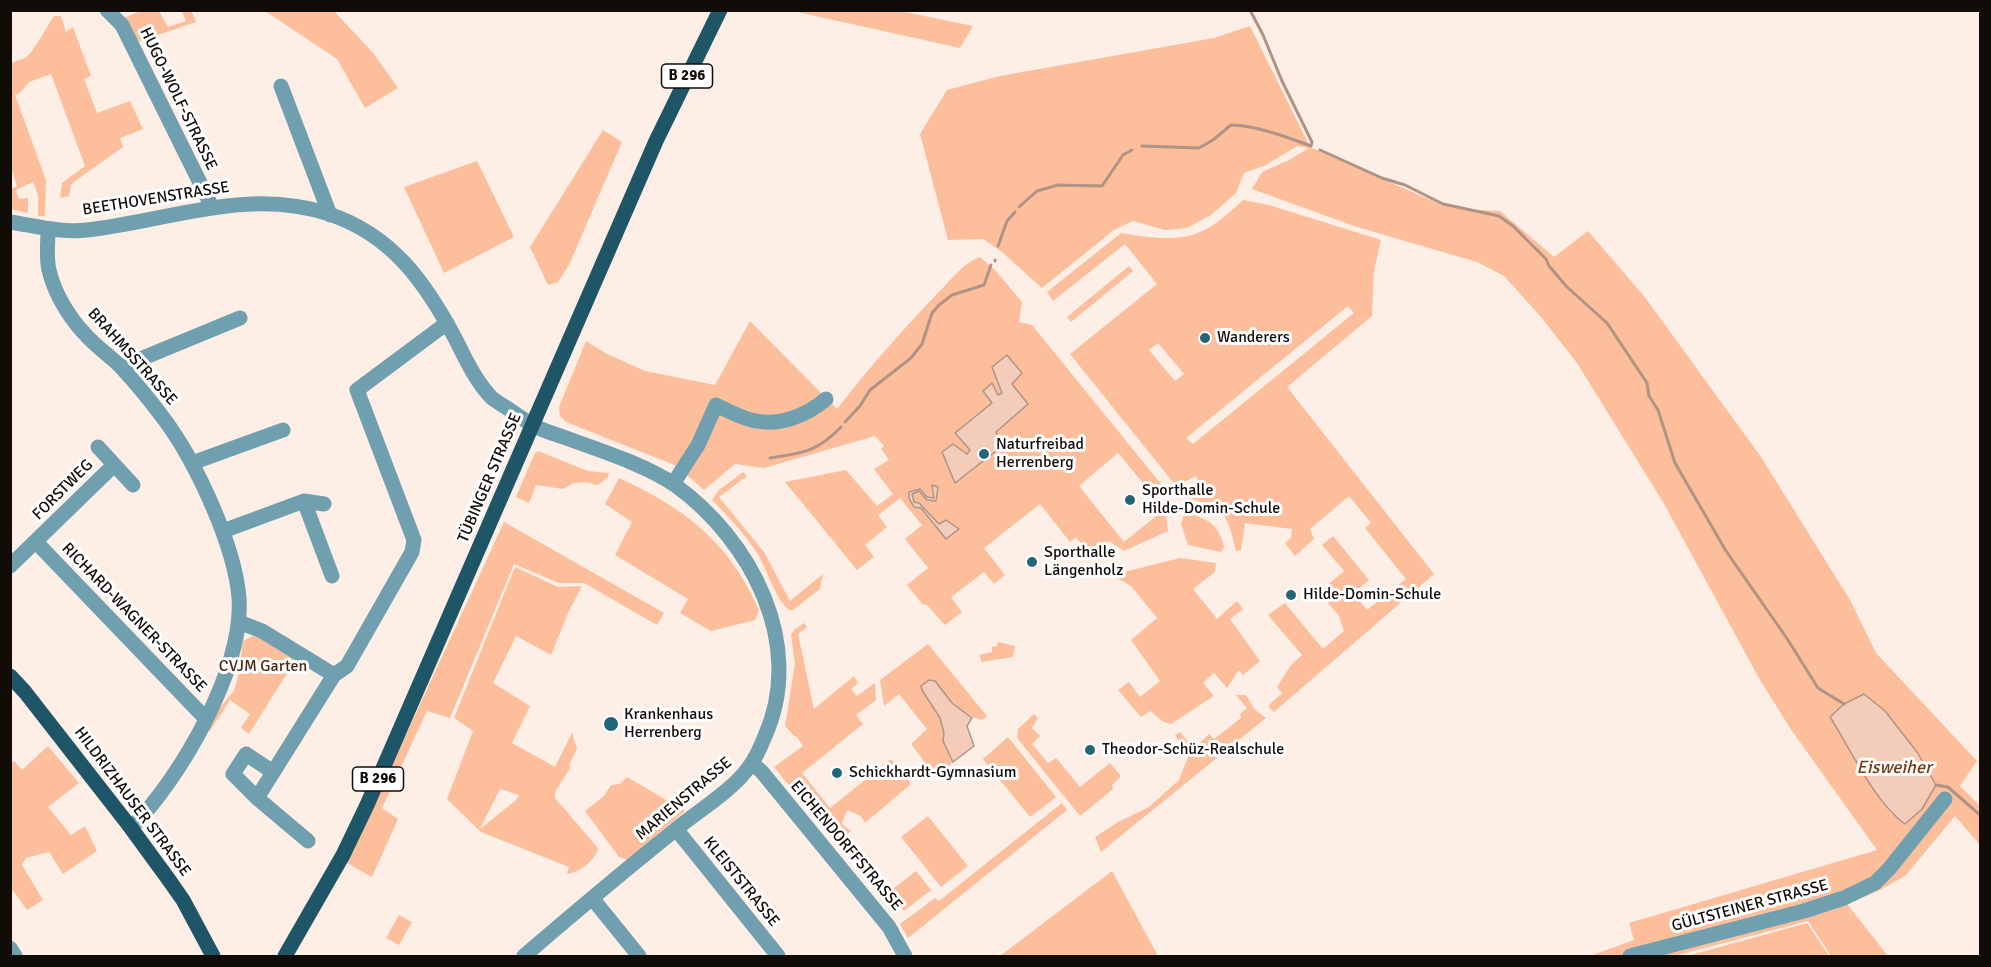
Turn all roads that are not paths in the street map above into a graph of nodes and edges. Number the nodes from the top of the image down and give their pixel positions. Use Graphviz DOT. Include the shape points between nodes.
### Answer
graph roads {
  1 [pos="107,10"];
  2 [pos="720,10"];
  3 [pos="281,86"];
  4 [pos="212,207"];
  5 [pos="330,215"];
  6 [pos="10,222"];
  7 [pos="48,230"];
  8 [pos="240,318"];
  9 [pos="447,323"];
  10 [pos="121,367"];
  11 [pos="826,399"];
  12 [pos="533,425"];
  13 [pos="284,429"];
  14 [pos="98,447"];
  15 [pos="192,463"];
  16 [pos="114,465"];
  17 [pos="673,484"];
  18 [pos="133,485"];
  19 [pos="304,501"];
  20 [pos="324,504"];
  21 [pos="223,531"];
  22 [pos="36,542"];
  23 [pos="10,566"];
  24 [pos="332,576"];
  25 [pos="239,622"];
  26 [pos="334,675"];
  27 [pos="10,676"];
  28 [pos="206,719"];
  29 [pos="752,763"];
  30 [pos="273,772"];
  31 [pos="257,798"];
  32 [pos="1946,799"];
  33 [pos="131,828"];
  34 [pos="676,829"];
  35 [pos="308,841"];
  36 [pos="592,898"];
  37 [pos="10,948"];
  38 [pos="15,957"];
  39 [pos="213,957"];
  40 [pos="285,957"];
  41 [pos="524,957"];
  42 [pos="639,957"];
  43 [pos="778,957"];
  44 [pos="905,957"];
  45 [pos="1630,957"];
  1 -- 4 [label="street, HUGO-WOLF-STRASSE" via="122,25"];
  2 -- 12 [label="main road, TÜBINGER STRASSE / B 296" via="656,141"];
  3 -- 5 [label="street"];
  4 -- 5 [label="street, BEETHOVENSTRASSE" via="291,205"];
  4 -- 7 [label="street, BEETHOVENSTRASSE" via="84,230"];
  5 -- 9 [label="street, BEETHOVENSTRASSE" via="368,231 400,259 426,288"];
  6 -- 7 [label="street, BEETHOVENSTRASSE"];
  7 -- 10 [label="street, BRAHMSSTRASSE" via="48,268 56,292 83,333"];
  8 -- 10 [label="street"];
  9 -- 12 [label="street, BEETHOVENSTRASSE" via="492,398"];
  9 -- 26 [label="street" via="357,390 414,540 412,552 347,666"];
  10 -- 15 [label="street, BRAHMSSTRASSE" via="167,424"];
  11 -- 17 [label="street" via="804,414 776,422 755,421 716,405 698,445"];
  12 -- 17 [label="street, MARIENSTRASSE" via="624,459"];
  12 -- 40 [label="main road, TÜBINGER STRASSE / B 296" via="357,826"];
  13 -- 15 [label="street"];
  14 -- 16 [label="street, FORSTWEG"];
  15 -- 21 [label="street, BRAHMSSTRASSE"];
  16 -- 18 [label="street, FORSTWEG"];
  16 -- 22 [label="street, FORSTWEG"];
  17 -- 29 [label="street, MARIENSTRASSE" via="701,507 742,556 765,599 773,624 779,649 779,688 771,723"];
  19 -- 20 [label="street"];
  19 -- 21 [label="street"];
  19 -- 24 [label="street"];
  21 -- 25 [label="street, BRAHMSSTRASSE" via="236,577"];
  22 -- 23 [label="street, FORSTWEG"];
  22 -- 28 [label="street, RICHARD-WAGNER-STRASSE"];
  25 -- 26 [label="street"];
  25 -- 28 [label="street, BRAHMSSTRASSE" via="231,657"];
  26 -- 30 [label="street"];
  27 -- 33 [label="main road, HILDRIZHAUSER STRASSE"];
  28 -- 33 [label="street, BRAHMSSTRASSE" via="162,793"];
  29 -- 34 [label="street, MARIENSTRASSE"];
  29 -- 44 [label="street, EICHENDORFFSTRASSE" via="889,927"];
  30 -- 31 [label="street"];
  30 -- 31 [label="street" via="246,754 233,774"];
  31 -- 35 [label="street"];
  32 -- 45 [label="street, GÜLTSTEINER STRASSE" via="1889,869 1875,882 1844,898"];
  33 -- 39 [label="main road, HILDRIZHAUSER STRASSE" via="183,900"];
  34 -- 36 [label="street, MARIENSTRASSE"];
  34 -- 43 [label="street, KLEISTSTRASSE"];
  36 -- 41 [label="street, MARIENSTRASSE"];
  36 -- 42 [label="street"];
  37 -- 38 [label="street"];
}
